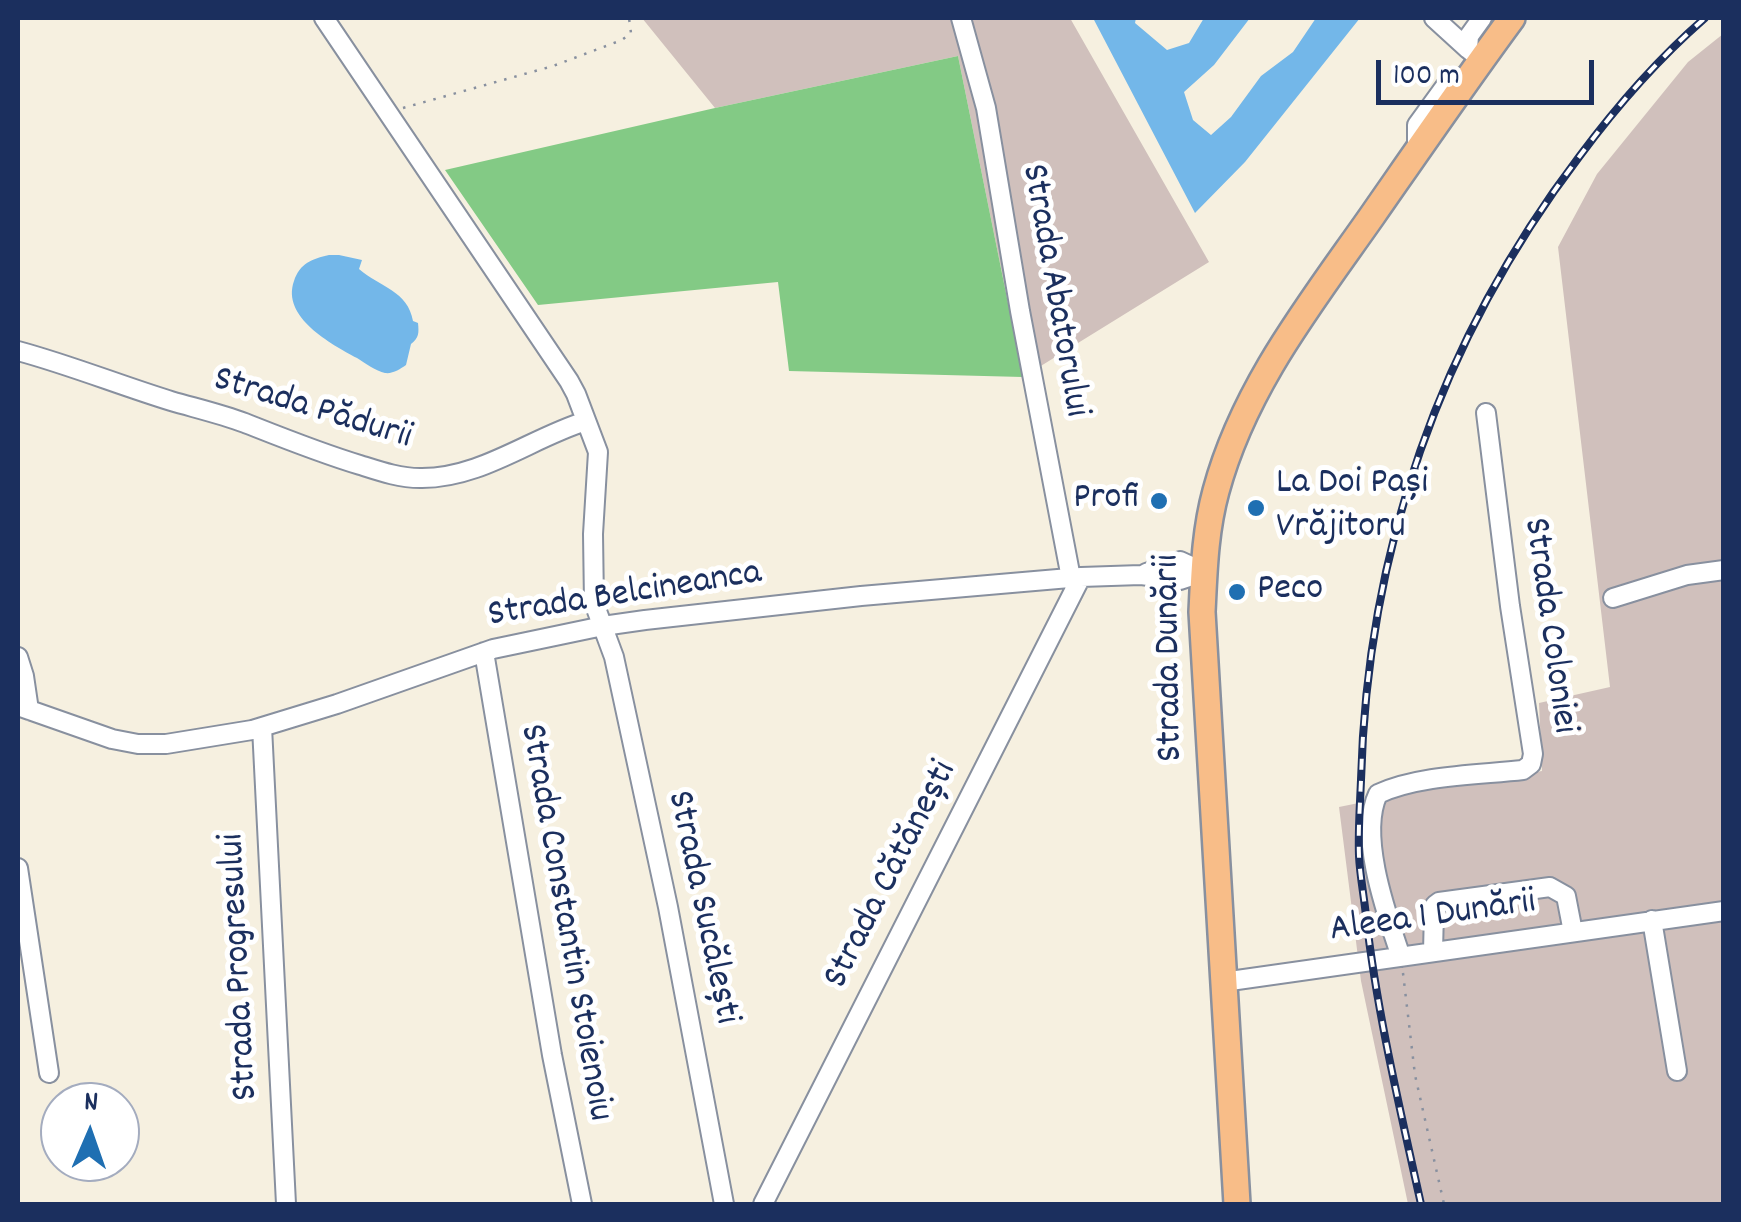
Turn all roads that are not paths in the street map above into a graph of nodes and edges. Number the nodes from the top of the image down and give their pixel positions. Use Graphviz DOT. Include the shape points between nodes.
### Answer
graph roads {
  1 [pos="324,18"];
  2 [pos="961,18"];
  3 [pos="1434,18"];
  4 [pos="1482,18"];
  5 [pos="1512,18"];
  6 [pos="1474,61"];
  7 [pos="18,351"];
  8 [pos="1486,413"];
  9 [pos="586,421"];
  10 [pos="1724,570"];
  11 [pos="1204,572"];
  12 [pos="1076,577"];
  13 [pos="1613,598"];
  14 [pos="603,626"];
  15 [pos="484,652"];
  16 [pos="18,657"];
  17 [pos="23,708"];
  18 [pos="262,727"];
  19 [pos="18,868"];
  20 [pos="1724,912"];
  21 [pos="1652,920"];
  22 [pos="1573,932"];
  23 [pos="1433,952"];
  24 [pos="1402,956"];
  25 [pos="1223,982"];
  26 [pos="1677,1071"];
  27 [pos="49,1073"];
  28 [pos="286,1204"];
  29 [pos="582,1204"];
  30 [pos="724,1204"];
  31 [pos="763,1204"];
  32 [pos="1237,1204"];
  1 -- 9 [label="street, Strada Sucălești" via="569,381"];
  2 -- 12 [label="street, Strada Abatorului" via="986,108"];
  3 -- 6 [label="street"];
  4 -- 6 [label="street" via="1469,36"];
  5 -- 6 [label="highway, Strada Dunării"];
  6 -- 11 [label="highway, Strada Dunării" via="1253,394 1216,491"];
  7 -- 9 [label="street, Strada Pădurii" via="386,474 458,472"];
  8 -- 24 [label="street, Strada Coloniei" via="1533,754 1523,770 1378,794 1372,826 1376,878"];
  9 -- 14 [label="street, Strada Sucălești" via="598,452 593,588"];
  10 -- 13 [label="street"];
  11 -- 12 [label="street, Strada Belcineanca" via="1180,580"];
  11 -- 25 [label="highway, Strada Dunării"];
  12 -- 14 [label="street, Strada Belcineanca"];
  12 -- 31 [label="street, Strada Cătănești"];
  14 -- 15 [label="street, Strada Belcineanca"];
  14 -- 30 [label="street, Strada Sucălești" via="664,888"];
  15 -- 18 [label="street, Strada Belcineanca"];
  15 -- 29 [label="street, Strada Constantin Stoienoiu"];
  16 -- 17 [label="street"];
  17 -- 18 [label="street, Strada Belcineanca" via="138,744"];
  18 -- 28 [label="street, Strada Progresului"];
  19 -- 27 [label="street"];
  20 -- 21 [label="street, Aleea 1 Dunării"];
  21 -- 22 [label="street, Aleea 1 Dunării"];
  21 -- 26 [label="street"];
  22 -- 23 [label="street, Aleea 1 Dunării"];
  22 -- 23 [label="street" via="1566,896 1550,887 1458,899 1435,905"];
  23 -- 24 [label="street, Aleea 1 Dunării"];
  24 -- 25 [label="street, Aleea 1 Dunării"];
  25 -- 32 [label="highway, Strada Dunării"];
}
